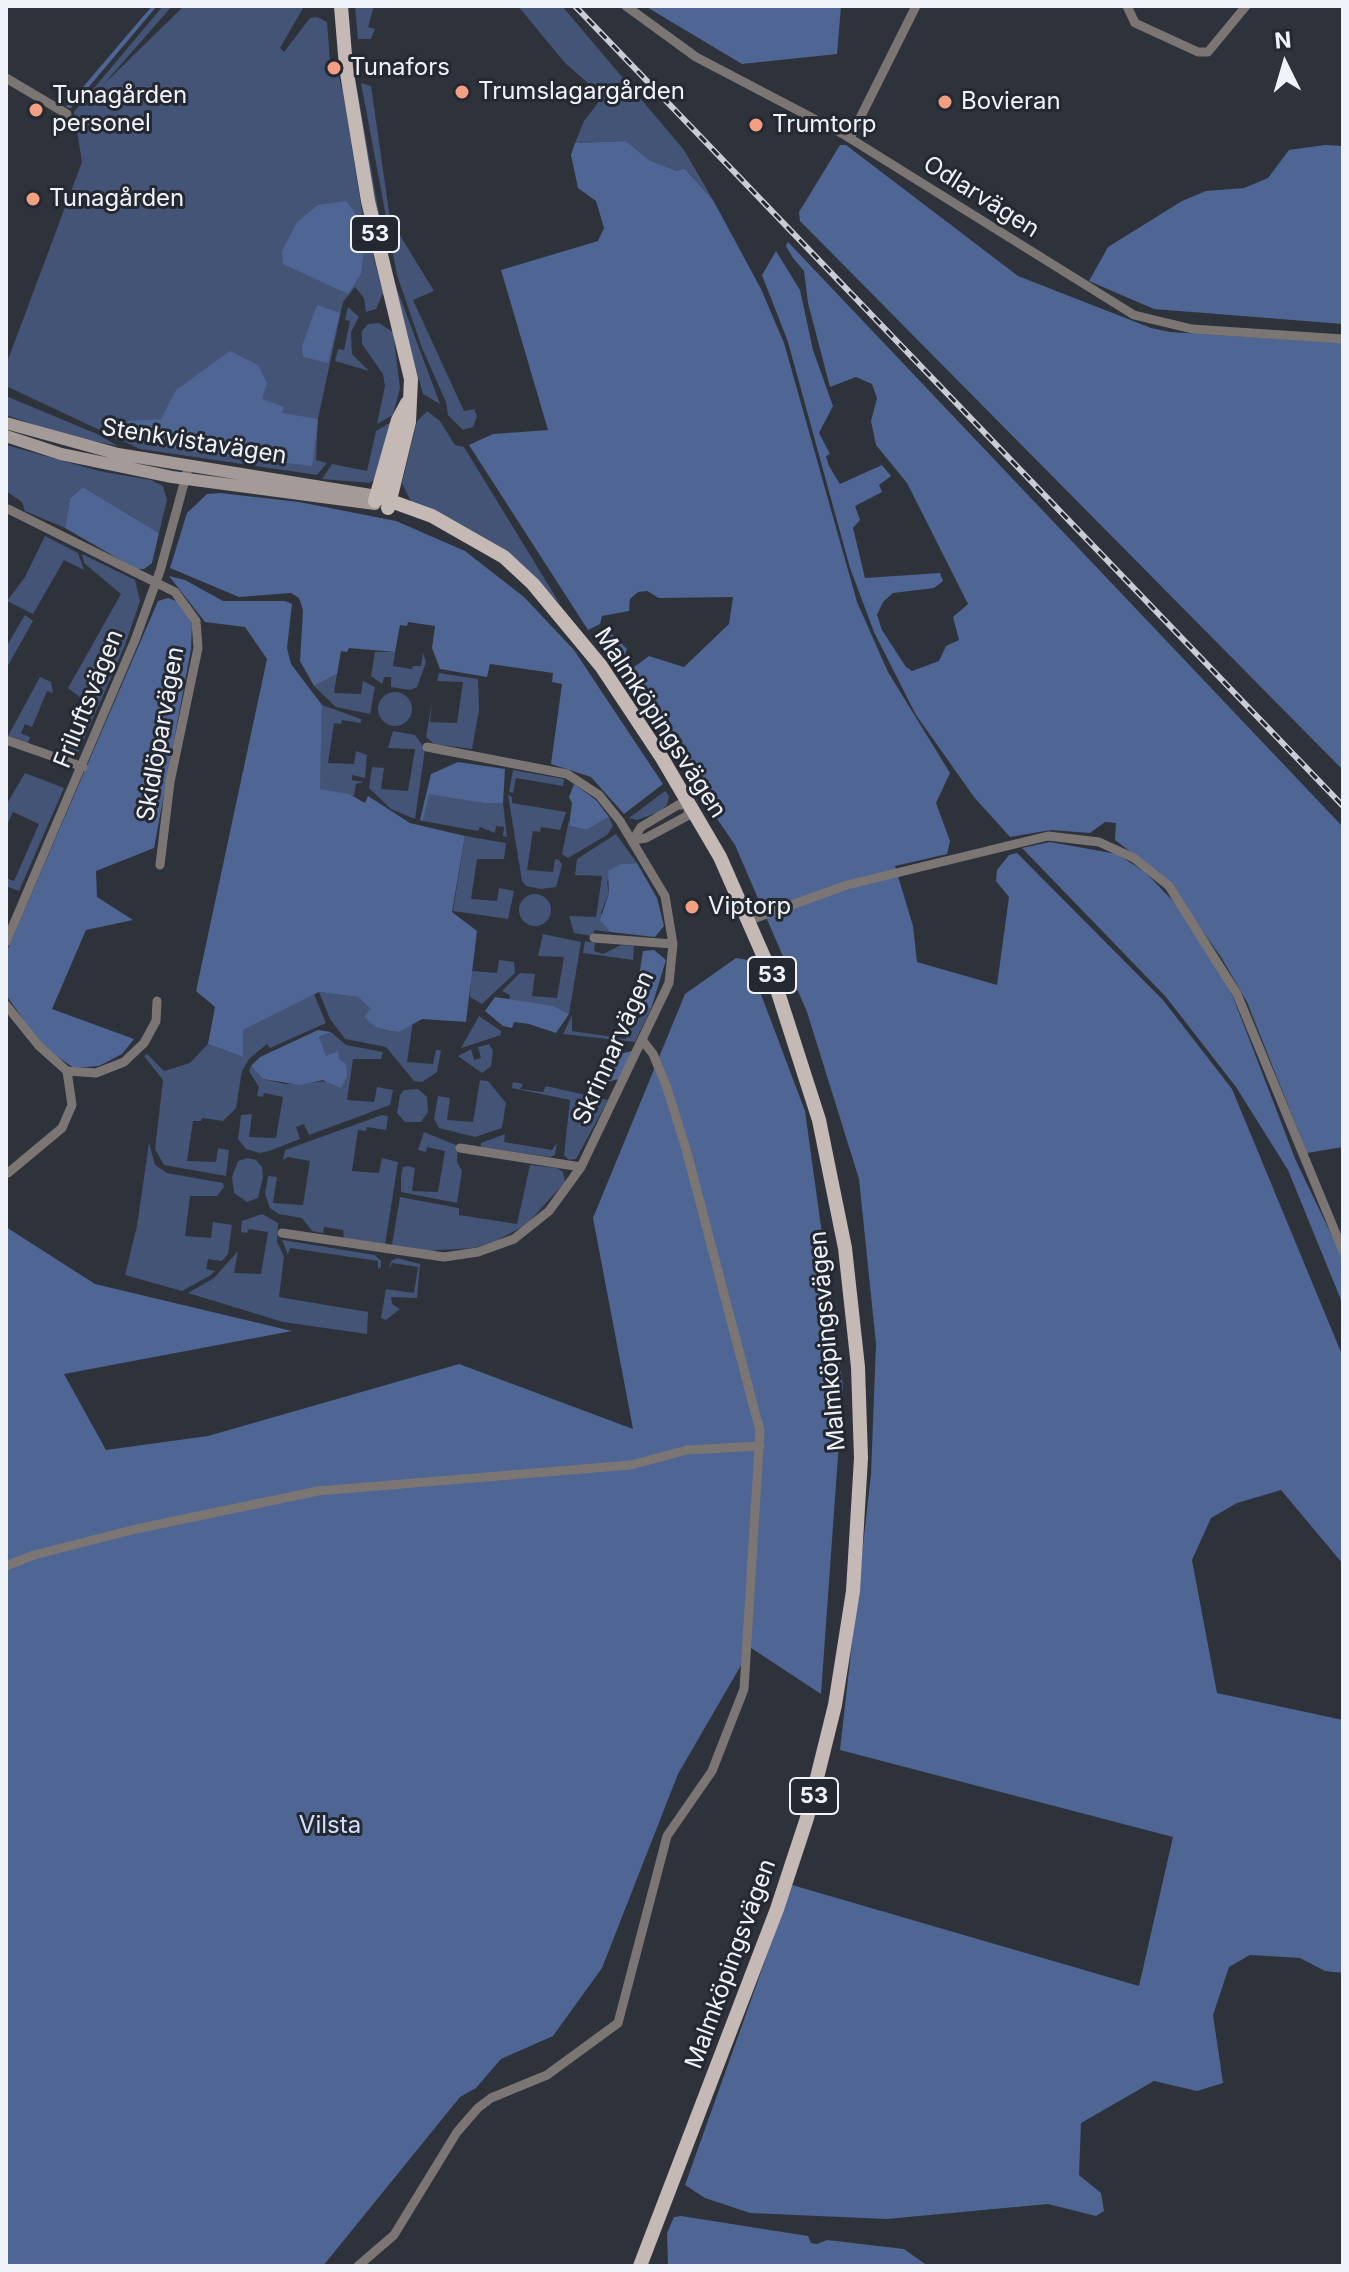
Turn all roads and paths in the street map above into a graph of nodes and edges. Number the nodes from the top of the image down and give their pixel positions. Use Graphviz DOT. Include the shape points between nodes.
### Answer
graph roads {
  1 [pos="334,6"];
  2 [pos="341,6"];
  3 [pos="626,6"];
  4 [pos="916,6"];
  5 [pos="1127,6"];
  6 [pos="1246,6"];
  7 [pos="344,58"];
  8 [pos="6,78"];
  9 [pos="67,114"];
  10 [pos="850,138"];
  11 [pos="1343,339"];
  12 [pos="6,423"];
  13 [pos="6,436"];
  14 [pos="189,465"];
  15 [pos="185,479"];
  16 [pos="382,502"];
  17 [pos="8,509"];
  18 [pos="156,583"];
  19 [pos="6,740"];
  20 [pos="427,747"];
  21 [pos="83,767"];
  22 [pos="690,805"];
  23 [pos="633,840"];
  24 [pos="160,865"];
  25 [pos="750,920"];
  26 [pos="594,938"];
  27 [pos="6,942"];
  28 [pos="673,944"];
  29 [pos="157,1001"];
  30 [pos="6,1005"];
  31 [pos="643,1041"];
  32 [pos="67,1071"];
  33 [pos="460,1148"];
  34 [pos="581,1167"];
  35 [pos="8,1173"];
  36 [pos="282,1233"];
  37 [pos="1343,1251"];
  38 [pos="760,1446"];
  39 [pos="6,1566"];
  40 [pos="358,2266"];
  41 [pos="640,2266"];
  1 -- 7 [label="main road, 53"];
  2 -- 7 [label="main road, 53"];
  3 -- 10 [label="street, Odlarvägen" via="696,57"];
  4 -- 10 [label="street"];
  5 -- 6 [label="street" via="1135,23 1208,52"];
  7 -- 16 [label="main road, 53" via="371,216 408,362 409,399 398,420"];
  8 -- 9 [label="street"];
  10 -- 11 [label="street, Odlarvägen" via="1134,315 1192,329"];
  12 -- 14 [label="main road, Stenkvistavägen" via="118,454"];
  13 -- 15 [label="main road, Stenkvistavägen" via="61,454"];
  14 -- 15 [label="street, Friluftsvägen"];
  14 -- 16 [label="main road, Stenkvistavägen"];
  15 -- 16 [label="main road, Stenkvistavägen"];
  15 -- 18 [label="street, Friluftsvägen"];
  16 -- 22 [label="main road, Malmköpingsvägen / 53" via="468,533 504,557 601,666"];
  17 -- 18 [label="street, Skidlöparvägen"];
  18 -- 21 [label="street, Friluftsvägen"];
  18 -- 24 [label="street, Skidlöparvägen" via="185,600 198,633"];
  19 -- 21 [label="street"];
  20 -- 23 [label="street, Skrinnarvägen" via="578,778 611,808"];
  21 -- 27 [label="street, Friluftsvägen"];
  22 -- 23 [label="street" via="687,816"];
  22 -- 25 [label="main road, Malmköpingsvägen / 53"];
  23 -- 28 [label="street, Skrinnarvägen" via="665,896"];
  25 -- 37 [label="street" via="847,885 1048,836 1099,842 1134,858 1169,886 1237,994"];
  25 -- 41 [label="main road, Malmköpingsvägen / 53" via="807,1079 845,1248 861,1458 855,1563 835,1705 807,1818"];
  26 -- 28 [label="street, Skrinnarvägen"];
  28 -- 31 [label="street, Skrinnarvägen" via="669,983"];
  29 -- 32 [label="street" via="151,1031 124,1062 96,1073"];
  30 -- 32 [label="street"];
  31 -- 34 [label="street, Skrinnarvägen"];
  31 -- 38 [label="street" via="666,1085 686,1149 756,1412"];
  32 -- 35 [label="street" via="72,1105 62,1128"];
  33 -- 34 [label="street"];
  34 -- 36 [label="street, Skrinnarvägen" via="532,1226 478,1252 428,1256"];
  38 -- 39 [label="street" via="687,1450 631,1465 318,1491 136,1529"];
  38 -- 40 [label="street" via="744,1689 712,1771 667,1836 618,2023 547,2075 478,2108 457,2132 403,2223"];
}
